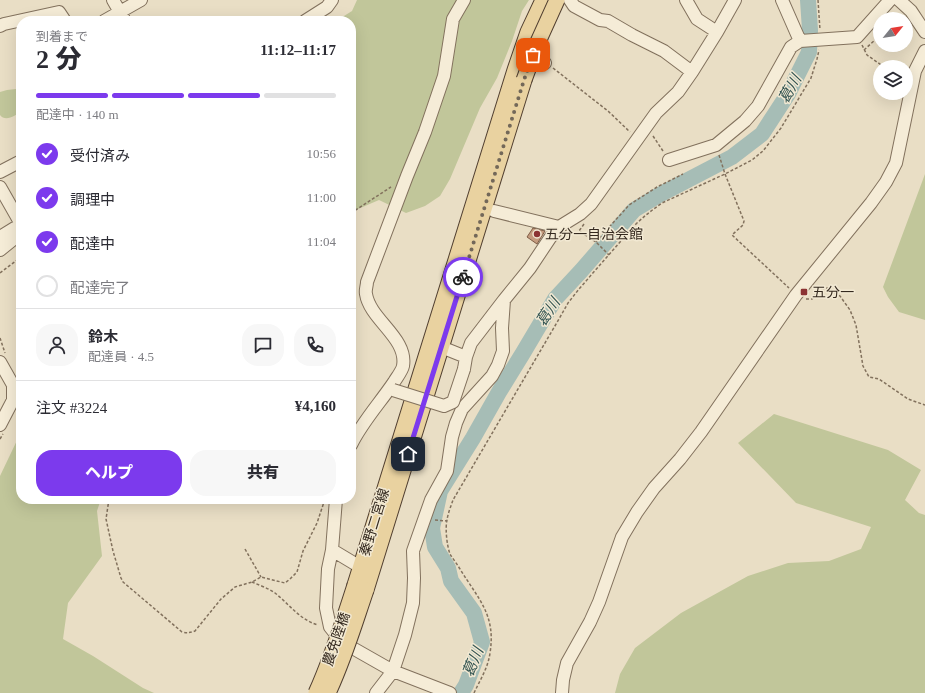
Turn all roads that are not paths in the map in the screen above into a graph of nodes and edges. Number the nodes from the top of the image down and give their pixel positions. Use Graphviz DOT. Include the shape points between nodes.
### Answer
graph roads {
  1 [pos="113,0"];
  2 [pos="141,0"];
  3 [pos="332,0"];
  4 [pos="464,0"];
  5 [pos="543,0"];
  6 [pos="550,0"];
  7 [pos="557,0"];
  8 [pos="570,0"];
  9 [pos="686,0"];
  10 [pos="735,0"];
  11 [pos="782,0"];
  12 [pos="890,0"];
  13 [pos="899,0"];
  14 [pos="41,16"];
  15 [pos="62,16"];
  16 [pos="122,16"];
  17 [pos="124,16"];
  18 [pos="313,16"];
  19 [pos="16,21"];
  20 [pos="0,26"];
  21 [pos="717,32"];
  22 [pos="925,32"];
  23 [pos="802,41"];
  24 [pos="925,51"];
  25 [pos="549,66"];
  26 [pos="692,72"];
  27 [pos="519,75"];
  28 [pos="669,160"];
  29 [pos="16,163"];
  30 [pos="0,172"];
  31 [pos="0,187"];
  32 [pos="494,211"];
  33 [pos="16,215"];
  34 [pos="16,227"];
  35 [pos="559,227"];
  36 [pos="0,237"];
  37 [pos="16,237"];
  38 [pos="0,250"];
  39 [pos="504,300"];
  40 [pos="441,347"];
  41 [pos="466,357"];
  42 [pos="0,362"];
  43 [pos="391,389"];
  44 [pos="0,425"];
  45 [pos="356,435"];
  46 [pos="336,504"];
  47 [pos="332,550"];
  48 [pos="366,570"];
  49 [pos="360,587"];
  50 [pos="393,671"];
  51 [pos="316,693"];
  52 [pos="328,693"];
  53 [pos="376,693"];
  54 [pos="450,693"];
  55 [pos="562,693"];
  1 -- 16 [label="street"];
  2 -- 17 [label="street"];
  3 -- 18 [label="street" via="327,7"];
  4 -- 43 [label="street" via="453,19 444,76 425,132 367,282 366,294 370,306 399,345 404,357 403,368"];
  5 -- 27 [label="main road" via="528,32"];
  6 -- 25 [label="street" via="528,51"];
  7 -- 27 [label="main road, bridge" via="538,42"];
  8 -- 26 [label="street" via="574,6 664,51"];
  9 -- 21 [label="street" via="697,19"];
  10 -- 21 [label="street"];
  11 -- 23 [label="street"];
  12 -- 23 [label="street" via="857,37"];
  13 -- 22 [label="street" via="911,11"];
  14 -- 15 [label="street" via="59,12"];
  19 -- 20 [label="street"];
  21 -- 26 [label="street"];
  23 -- 28 [label="street" via="791,47 758,106 745,121 716,145"];
  24 -- 55 [label="street" via="915,71 896,163 886,182 796,295 701,432 637,512 622,537 590,622 567,663"];
  26 -- 35 [label="street" via="678,92 656,113 590,204 580,214"];
  27 -- 40 [label="main road, 秦野二宮線"];
  27 -- 48 [label="main road, 秦野二宮線"];
  29 -- 30 [label="street"];
  31 -- 33 [label="street"];
  32 -- 35 [label="street"];
  34 -- 36 [label="street"];
  35 -- 39 [label="street"];
  37 -- 38 [label="street"];
  39 -- 41 [label="street" via="471,343"];
  39 -- 50 [label="street" via="503,351 498,365 492,376 462,409 452,437 447,471 431,500 413,551 414,603"];
  40 -- 41 [label="street"];
  40 -- 48 [label="main road, 秦野二宮線"];
  41 -- 43 [label="street, bridge" via="453,402 444,406"];
  42 -- 44 [label="street" via="13,385 13,400"];
  43 -- 45 [label="street"];
  46 -- 47 [label="street"];
  47 -- 48 [label="street"];
  47 -- 50 [label="street" via="328,569 326,608 330,627 342,642"];
  48 -- 49 [label="main road, 秦野二宮線"];
  49 -- 51 [label="main road, 農免陸橋, bridge"];
  49 -- 52 [label="main road, 農免陸橋, bridge" via="346,649"];
  50 -- 53 [label="street"];
  50 -- 54 [label="street"];
}
